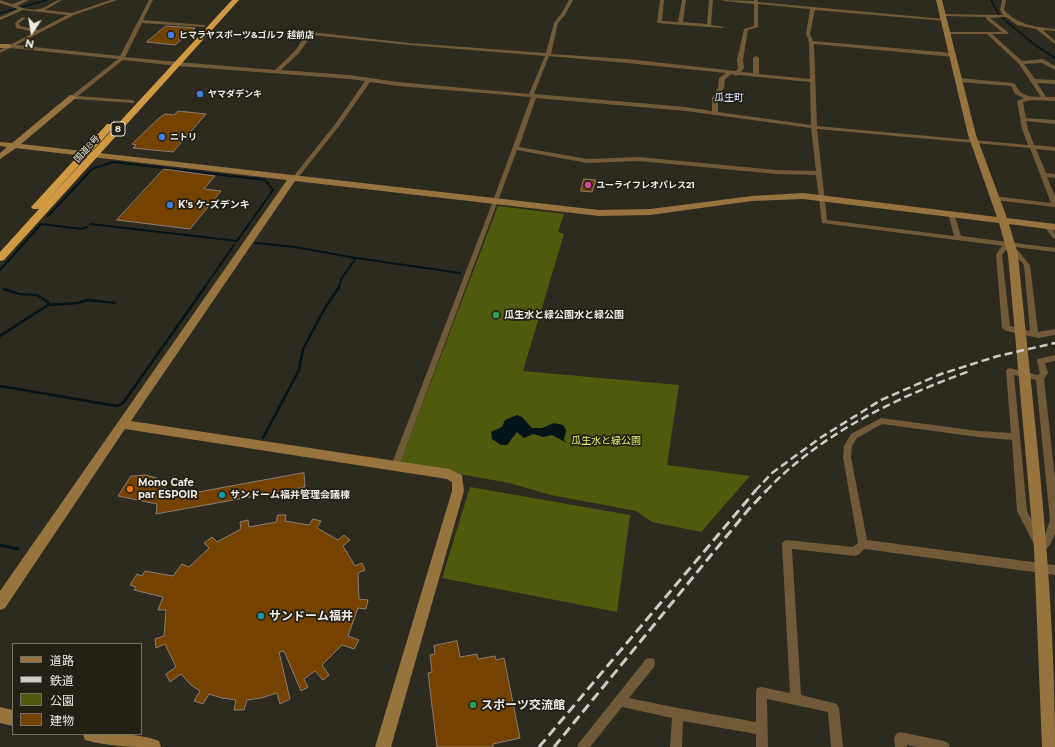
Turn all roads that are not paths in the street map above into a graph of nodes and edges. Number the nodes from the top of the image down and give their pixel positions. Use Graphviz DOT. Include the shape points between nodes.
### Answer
graph roads {
  1 [pos="27,0"];
  2 [pos="60,0"];
  3 [pos="115,0"];
  4 [pos="151,0"];
  5 [pos="228,0"];
  6 [pos="236,0"];
  7 [pos="571,0"];
  8 [pos="662,0"];
  9 [pos="684,0"];
  10 [pos="711,0"];
  11 [pos="724,0"];
  12 [pos="939,0"];
  13 [pos="1004,0"];
  14 [pos="0,1"];
  15 [pos="757,1"];
  16 [pos="14,5"];
  17 [pos="813,8"];
  18 [pos="22,9"];
  19 [pos="40,10"];
  20 [pos="72,14"];
  21 [pos="989,16"];
  22 [pos="1007,16"];
  23 [pos="24,18"];
  24 [pos="944,18"];
  25 [pos="0,19"];
  26 [pos="140,21"];
  27 [pos="680,24"];
  28 [pos="204,26"];
  29 [pos="709,26"];
  30 [pos="722,27"];
  31 [pos="1036,28"];
  32 [pos="1055,30"];
  33 [pos="38,31"];
  34 [pos="988,33"];
  35 [pos="948,34"];
  36 [pos="811,42"];
  37 [pos="1055,43"];
  38 [pos="0,46"];
  39 [pos="10,46"];
  40 [pos="0,52"];
  41 [pos="548,54"];
  42 [pos="953,54"];
  43 [pos="122,58"];
  44 [pos="756,58"];
  45 [pos="174,63"];
  46 [pos="1021,63"];
  47 [pos="1055,68"];
  48 [pos="276,72"];
  49 [pos="730,73"];
  50 [pos="736,74"];
  51 [pos="756,76"];
  52 [pos="959,80"];
  53 [pos="368,81"];
  54 [pos="811,81"];
  55 [pos="1033,82"];
  56 [pos="1055,82"];
  57 [pos="532,96"];
  58 [pos="73,97"];
  59 [pos="1045,98"];
  60 [pos="1028,99"];
  61 [pos="1055,99"];
  62 [pos="132,102"];
  63 [pos="716,112"];
  64 [pos="1023,119"];
  65 [pos="1055,122"];
  66 [pos="814,126"];
  67 [pos="975,141"];
  68 [pos="0,144"];
  69 [pos="13,145"];
  70 [pos="1032,147"];
  71 [pos="515,148"];
  72 [pos="1055,149"];
  73 [pos="85,154"];
  74 [pos="96,155"];
  75 [pos="0,157"];
  76 [pos="819,174"];
  77 [pos="1043,175"];
  78 [pos="1055,176"];
  79 [pos="294,178"];
  80 [pos="822,198"];
  81 [pos="994,198"];
  82 [pos="496,201"];
  83 [pos="1055,205"];
  84 [pos="951,213"];
  85 [pos="1003,220"];
  86 [pos="1051,226"];
  87 [pos="1055,237"];
  88 [pos="958,238"];
  89 [pos="0,246"];
  90 [pos="1011,246"];
  91 [pos="1055,250"];
  92 [pos="0,258"];
  93 [pos="1055,332"];
  94 [pos="1033,334"];
  95 [pos="1055,358"];
  96 [pos="1040,378"];
  97 [pos="123,424"];
  98 [pos="1015,437"];
  99 [pos="1051,449"];
  100 [pos="394,466"];
  101 [pos="863,544"];
  102 [pos="1041,549"];
  103 [pos="1042,568"];
  104 [pos="1055,570"];
  105 [pos="0,603"];
  106 [pos="650,663"];
  107 [pos="796,699"];
  108 [pos="620,701"];
  109 [pos="678,714"];
  110 [pos="0,715"];
  111 [pos="12,718"];
  112 [pos="762,729"];
  113 [pos="96,735"];
  114 [pos="1052,744"];
  115 [pos="153,747"];
  116 [pos="383,747"];
  117 [pos="584,747"];
  118 [pos="676,747"];
  119 [pos="762,747"];
  120 [pos="837,747"];
  121 [pos="901,747"];
  122 [pos="944,747"];
  1 -- 16 [label="street"];
  2 -- 19 [label="street"];
  3 -- 20 [label="street"];
  4 -- 26 [label="street"];
  5 -- 28 [label="highway, 国道8号 / 8"];
  6 -- 45 [label="highway, 国道8号 / 8"];
  7 -- 41 [label="street" via="563,16 556,23"];
  8 -- 27 [label="street" via="659,22"];
  9 -- 27 [label="street"];
  10 -- 29 [label="street"];
  11 -- 15 [label="street"];
  12 -- 24 [label="street"];
  13 -- 22 [label="street" via="1002,10"];
  14 -- 16 [label="street"];
  15 -- 17 [label="street"];
  15 -- 50 [label="street" via="756,28 746,29 740,60 741,68"];
  16 -- 18 [label="street"];
  17 -- 24 [label="street"];
  17 -- 36 [label="street" via="808,34"];
  18 -- 19 [label="street"];
  18 -- 25 [label="street"];
  19 -- 20 [label="street"];
  20 -- 33 [label="street"];
  21 -- 22 [label="street"];
  21 -- 24 [label="street"];
  21 -- 34 [label="street" via="991,21 1007,33"];
  22 -- 31 [label="street" via="1020,26"];
  23 -- 33 [label="street" via="17,23 18,27"];
  24 -- 35 [label="street"];
  26 -- 28 [label="street"];
  26 -- 43 [label="street"];
  27 -- 29 [label="street"];
  28 -- 45 [label="highway, 国道8号 / 8"];
  29 -- 30 [label="street"];
  31 -- 32 [label="street"];
  31 -- 37 [label="street"];
  33 -- 39 [label="street"];
  34 -- 35 [label="street"];
  34 -- 46 [label="street"];
  35 -- 42 [label="street"];
  36 -- 42 [label="street"];
  36 -- 54 [label="street"];
  38 -- 39 [label="street"];
  39 -- 40 [label="street"];
  39 -- 43 [label="street"];
  41 -- 48 [label="street" via="312,34 308,35 297,52"];
  41 -- 49 [label="street"];
  41 -- 57 [label="street"];
  42 -- 52 [label="street"];
  43 -- 45 [label="street"];
  43 -- 58 [label="street"];
  44 -- 51 [label="street"];
  45 -- 48 [label="street"];
  45 -- 62 [label="highway, 国道8号 / 8"];
  45 -- 74 [label="highway, 国道8号 / 8"];
  46 -- 47 [label="street" via="1043,61"];
  46 -- 55 [label="street"];
  48 -- 53 [label="street" via="339,76"];
  49 -- 50 [label="street"];
  49 -- 63 [label="street" via="722,78 721,88 715,98"];
  50 -- 51 [label="street"];
  51 -- 54 [label="street"];
  52 -- 60 [label="street" via="1013,86 1018,94"];
  52 -- 67 [label="street"];
  53 -- 57 [label="street"];
  53 -- 79 [label="street" via="338,124"];
  54 -- 66 [label="street"];
  55 -- 56 [label="street"];
  55 -- 59 [label="street"];
  57 -- 63 [label="street"];
  57 -- 71 [label="street"];
  58 -- 62 [label="street"];
  58 -- 69 [label="street"];
  59 -- 60 [label="street"];
  59 -- 61 [label="street"];
  60 -- 64 [label="street" via="1020,100"];
  62 -- 73 [label="highway, 国道8号 / 8"];
  63 -- 66 [label="street"];
  64 -- 65 [label="street"];
  64 -- 70 [label="street"];
  66 -- 67 [label="street"];
  66 -- 76 [label="street"];
  67 -- 70 [label="street"];
  67 -- 81 [label="street" via="983,172"];
  68 -- 69 [label="street"];
  69 -- 73 [label="street"];
  69 -- 75 [label="street"];
  70 -- 72 [label="street"];
  70 -- 77 [label="street"];
  71 -- 76 [label="street" via="587,161 639,159"];
  71 -- 82 [label="street"];
  73 -- 74 [label="street"];
  73 -- 89 [label="highway, 国道8号 / 8"];
  74 -- 79 [label="street"];
  74 -- 92 [label="highway, 国道8号 / 8"];
  76 -- 80 [label="street"];
  77 -- 78 [label="street"];
  77 -- 83 [label="street"];
  79 -- 82 [label="street"];
  79 -- 97 [label="street" via="158,370"];
  80 -- 82 [label="street" via="763,197 631,214 599,213"];
  80 -- 84 [label="street"];
  80 -- 88 [label="street" via="824,222"];
  81 -- 83 [label="street"];
  81 -- 85 [label="street"];
  82 -- 100 [label="street"];
  84 -- 85 [label="street"];
  84 -- 88 [label="street"];
  85 -- 86 [label="street"];
  85 -- 90 [label="street"];
  86 -- 87 [label="street"];
  88 -- 90 [label="street"];
  90 -- 91 [label="street"];
  90 -- 94 [label="street" via="1027,265"];
  90 -- 94 [label="street" via="1003,249 1000,255 1006,328"];
  90 -- 102 [label="street"];
  93 -- 94 [label="street"];
  95 -- 96 [label="street" via="1041,361 1044,373"];
  96 -- 98 [label="street" via="1010,371"];
  96 -- 99 [label="street"];
  97 -- 100 [label="street"];
  97 -- 105 [label="street"];
  98 -- 101 [label="street" via="881,421 854,436 848,446 847,457"];
  98 -- 102 [label="street" via="1022,511"];
  99 -- 102 [label="street" via="1055,520 1048,540"];
  100 -- 116 [label="street" via="420,466 449,474 458,479 460,484"];
  101 -- 103 [label="street"];
  101 -- 107 [label="street" via="855,552 787,544"];
  102 -- 103 [label="street"];
  103 -- 104 [label="street"];
  103 -- 114 [label="street"];
  106 -- 108 [label="street"];
  107 -- 112 [label="street" via="761,692"];
  107 -- 120 [label="street" via="833,708"];
  108 -- 109 [label="street"];
  108 -- 117 [label="street"];
  109 -- 112 [label="street"];
  109 -- 118 [label="street"];
  110 -- 111 [label="street"];
  112 -- 119 [label="street"];
  113 -- 115 [label="street"];
  121 -- 122 [label="street" via="900,738"];
}
